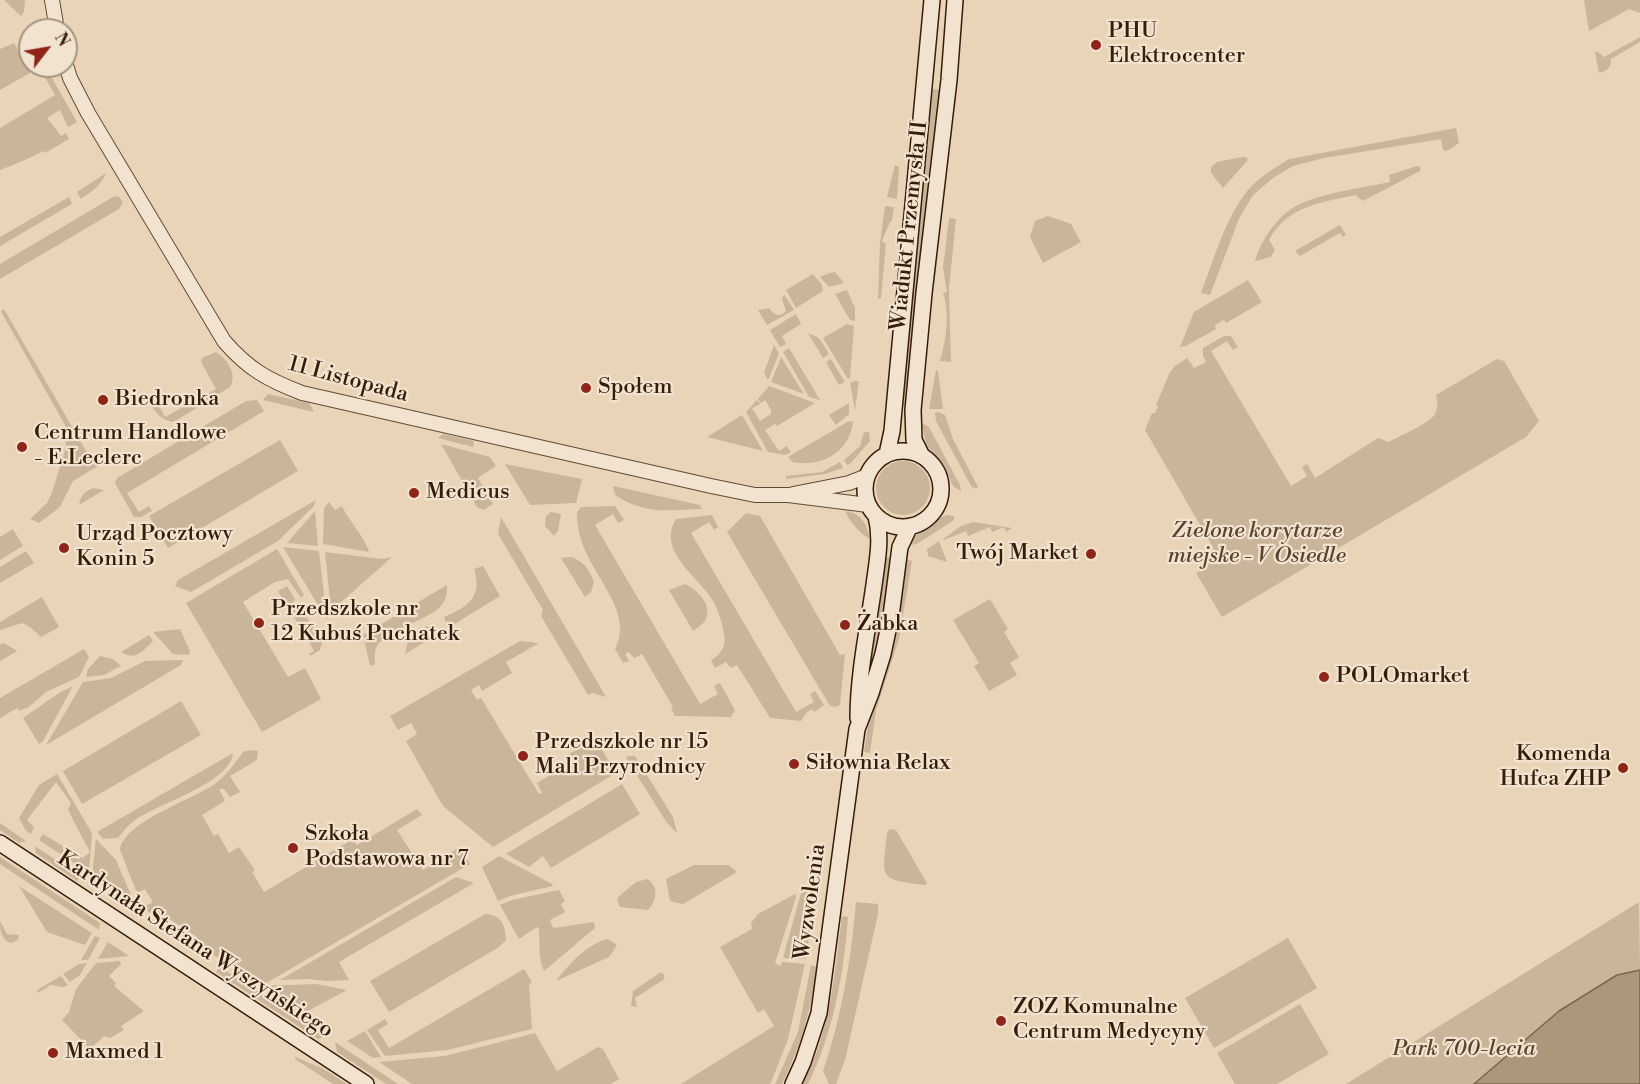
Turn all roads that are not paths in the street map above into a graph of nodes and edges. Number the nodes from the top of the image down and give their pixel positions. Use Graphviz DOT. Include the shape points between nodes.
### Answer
graph roads {
  1 [pos="52,0"];
  2 [pos="932,0"];
  3 [pos="955,0"];
  4 [pos="55,18"];
  5 [pos="70,78"];
  6 [pos="886,454"];
  7 [pos="922,456"];
  8 [pos="867,476"];
  9 [pos="788,495"];
  10 [pos="872,511"];
  11 [pos="910,526"];
  12 [pos="858,722"];
  13 [pos="0,843"];
  14 [pos="366,1084"];
  15 [pos="793,1084"];
  1 -- 4 [label="street"];
  2 -- 6 [label="main road, Wiadukt Przemysła II" via="892,431"];
  3 -- 7 [label="main road, Wiadukt Przemysła II" via="913,410 914,440"];
  5 -- 9 [label="street, 11 Listopada" via="224,340 257,373 302,393 360,407 711,486 755,495"];
  6 -- 7 [label="main road" via="904,450"];
  6 -- 8 [label="main road"];
  7 -- 11 [label="main road" via="938,474 941,491 929,516"];
  8 -- 9 [label="street, 11 Listopada"];
  8 -- 10 [label="main road" via="865,495"];
  9 -- 10 [label="street, 11 Listopada"];
  10 -- 11 [label="main road" via="892,525"];
  10 -- 12 [label="main road, Wyzwolenia" via="879,527 879,552 858,688"];
  11 -- 12 [label="main road, Wyzwolenia" via="900,547 883,654 872,693"];
  12 -- 15 [label="main road, Wyzwolenia" via="819,1013"];
  13 -- 14 [label="main road, Kardynała Stefana Wyszyńskiego"];
}
